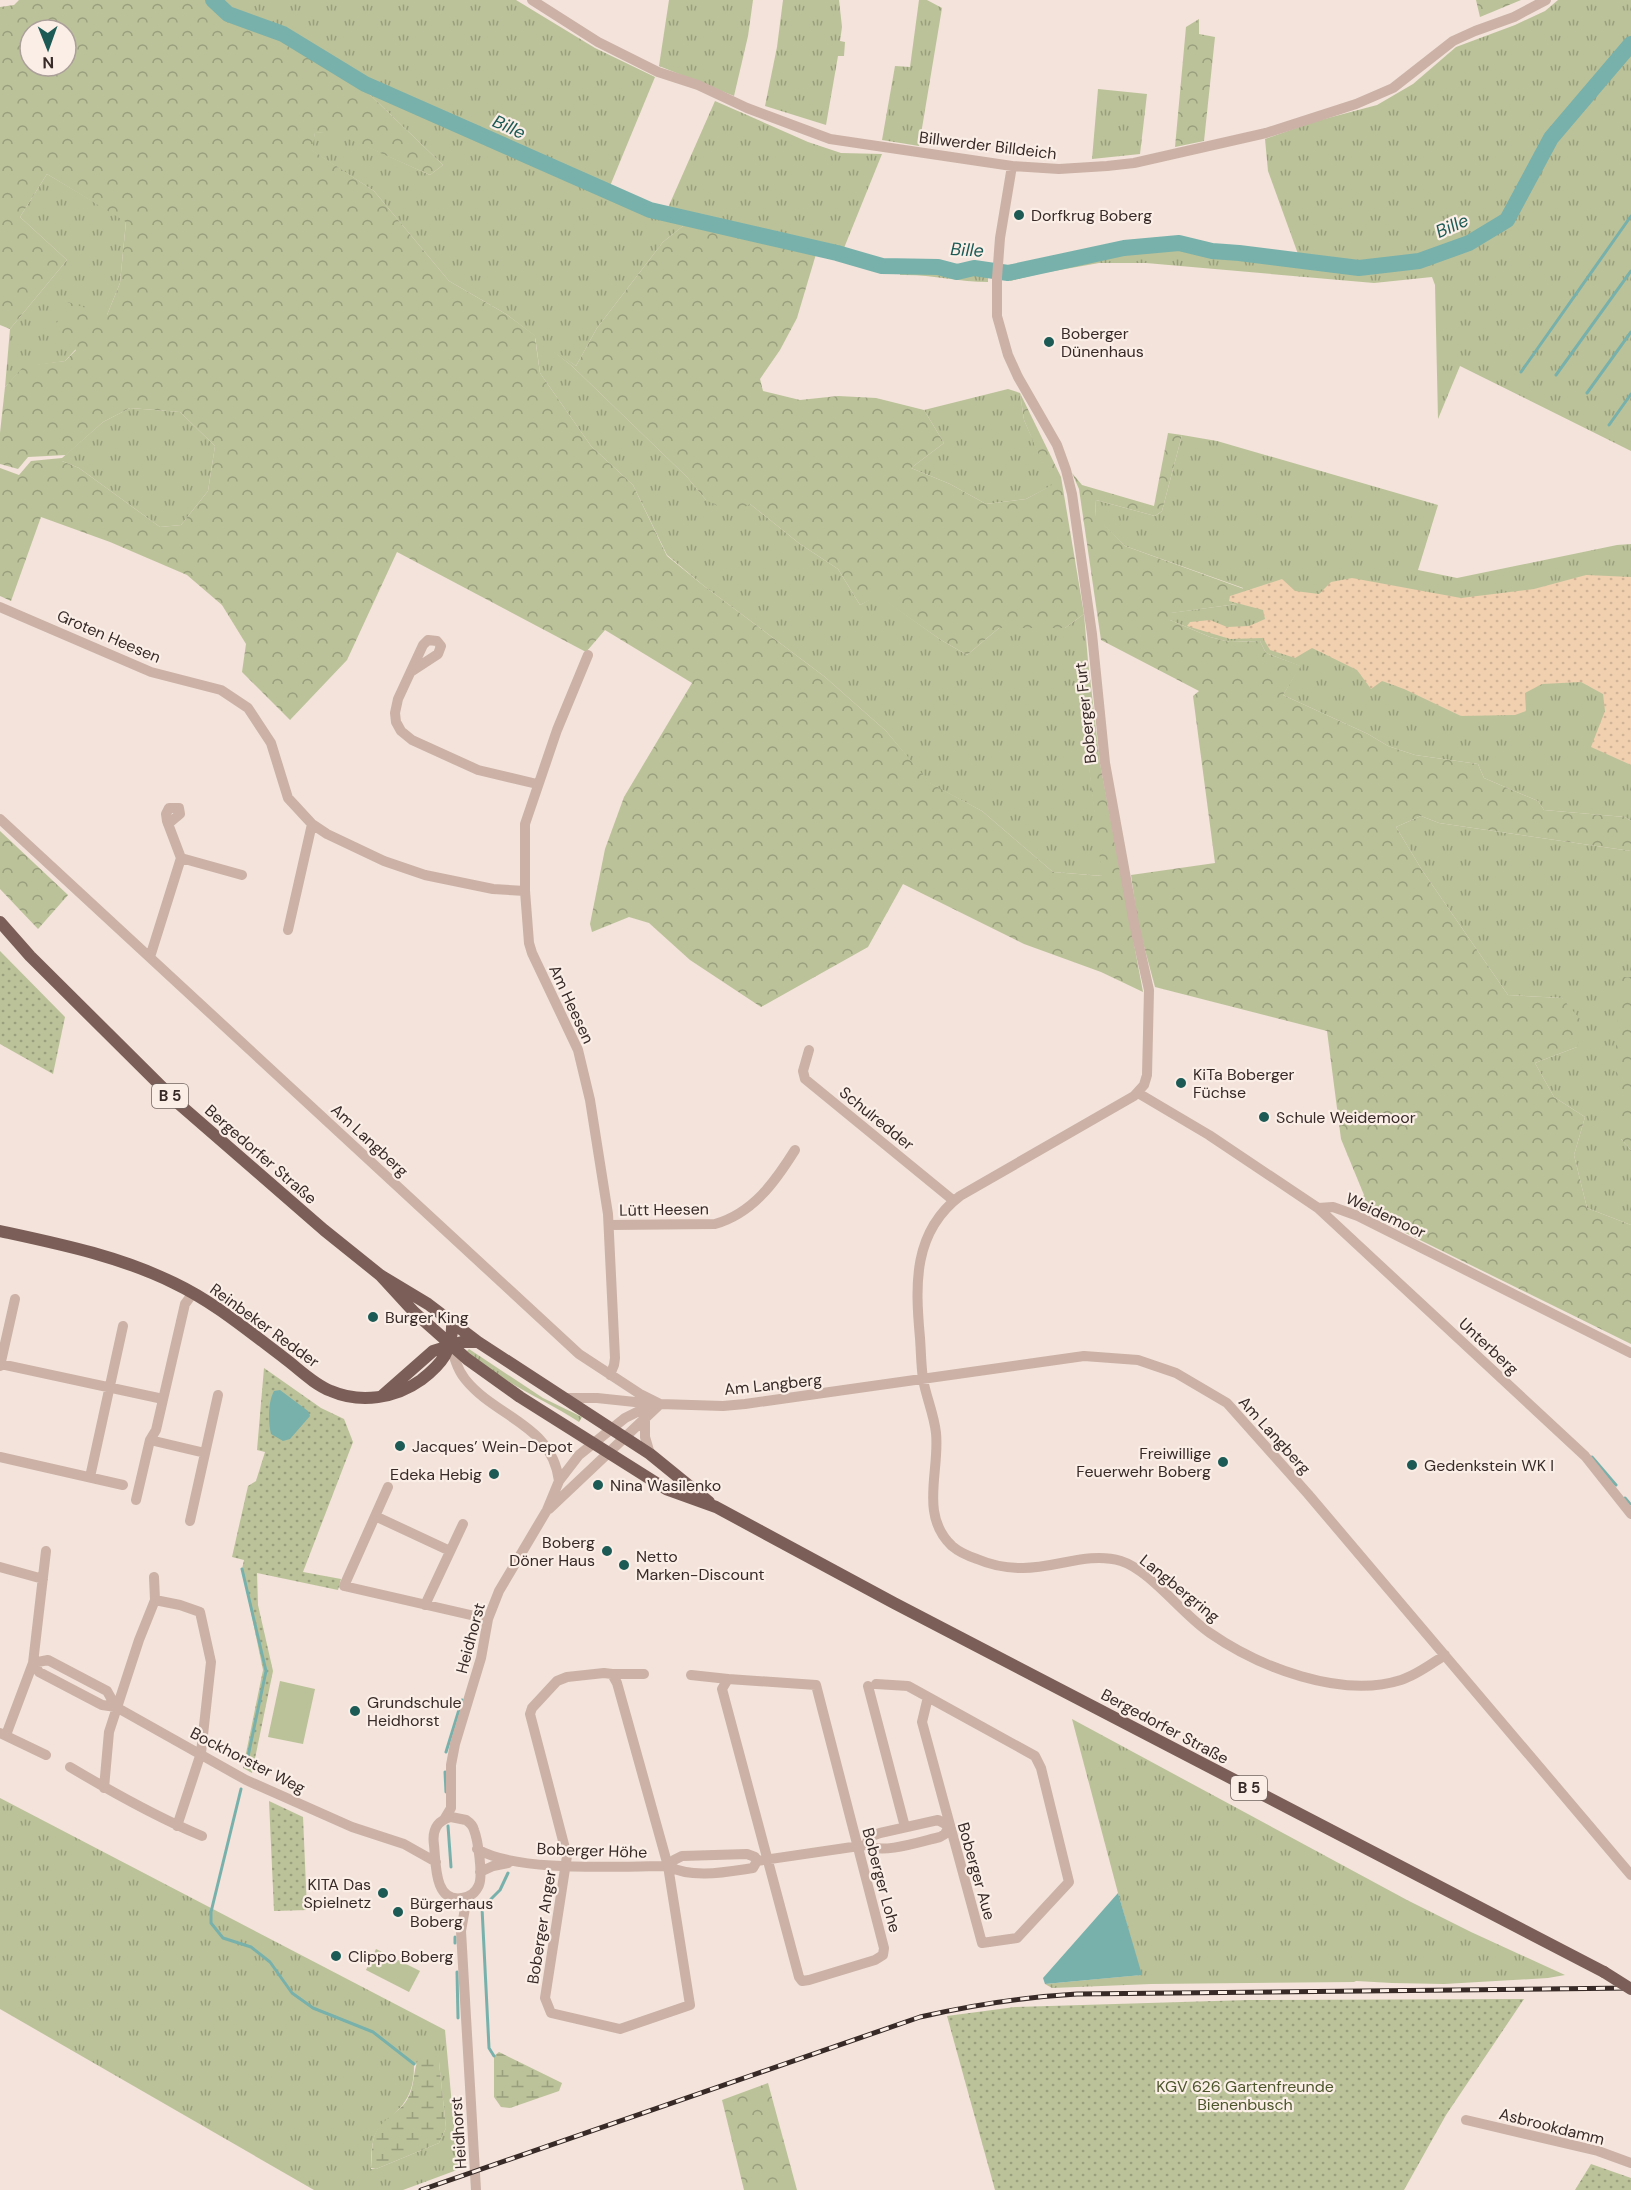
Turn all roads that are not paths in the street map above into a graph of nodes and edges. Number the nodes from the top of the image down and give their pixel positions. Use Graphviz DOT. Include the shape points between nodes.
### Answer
graph roads {
  1 [pos="532,0"];
  2 [pos="1546,0"];
  3 [pos="1012,166"];
  4 [pos="0,607"];
  5 [pos="588,655"];
  6 [pos="412,670"];
  7 [pos="537,784"];
  8 [pos="0,819"];
  9 [pos="168,824"];
  10 [pos="312,824"];
  11 [pos="181,858"];
  12 [pos="242,875"];
  13 [pos="525,891"];
  14 [pos="0,922"];
  15 [pos="288,930"];
  16 [pos="150,957"];
  17 [pos="809,1050"];
  18 [pos="1138,1093"];
  19 [pos="795,1150"];
  20 [pos="954,1201"];
  21 [pos="1318,1208"];
  22 [pos="609,1225"];
  23 [pos="0,1231"];
  24 [pos="380,1275"];
  25 [pos="193,1293"];
  26 [pos="15,1299"];
  27 [pos="452,1323"];
  28 [pos="123,1326"];
  29 [pos="478,1342"];
  30 [pos="451,1345"];
  31 [pos="1631,1353"];
  32 [pos="0,1365"];
  33 [pos="610,1375"];
  34 [pos="923,1378"];
  35 [pos="109,1387"];
  36 [pos="218,1395"];
  37 [pos="562,1398"];
  38 [pos="163,1399"];
  39 [pos="660,1404"];
  40 [pos="645,1418"];
  41 [pos="611,1430"];
  42 [pos="624,1438"];
  43 [pos="150,1440"];
  44 [pos="593,1444"];
  45 [pos="205,1453"];
  46 [pos="608,1453"];
  47 [pos="650,1454"];
  48 [pos="0,1457"];
  49 [pos="90,1477"];
  50 [pos="560,1481"];
  51 [pos="123,1485"];
  52 [pos="388,1487"];
  53 [pos="136,1500"];
  54 [pos="716,1508"];
  55 [pos="547,1510"];
  56 [pos="1631,1514"];
  57 [pos="375,1516"];
  58 [pos="190,1521"];
  59 [pos="463,1524"];
  60 [pos="46,1551"];
  61 [pos="450,1551"];
  62 [pos="0,1567"];
  63 [pos="154,1577"];
  64 [pos="43,1579"];
  65 [pos="155,1600"];
  66 [pos="425,1605"];
  67 [pos="488,1619"];
  68 [pos="1445,1655"];
  69 [pos="33,1663"];
  70 [pos="612,1674"];
  71 [pos="644,1674"];
  72 [pos="691,1675"];
  73 [pos="728,1679"];
  74 [pos="928,1697"];
  75 [pos="116,1707"];
  76 [pos="3,1734"];
  77 [pos="201,1753"];
  78 [pos="46,1755"];
  79 [pos="70,1767"];
  80 [pos="452,1785"];
  81 [pos="104,1788"];
  82 [pos="445,1818"];
  83 [pos="466,1820"];
  84 [pos="177,1826"];
  85 [pos="949,1826"];
  86 [pos="905,1827"];
  87 [pos="201,1836"];
  88 [pos="433,1836"];
  89 [pos="404,1844"];
  90 [pos="862,1846"];
  91 [pos="477,1850"];
  92 [pos="762,1861"];
  93 [pos="436,1862"];
  94 [pos="515,1862"];
  95 [pos="567,1866"];
  96 [pos="668,1866"];
  97 [pos="480,1872"];
  98 [pos="1631,1875"];
  99 [pos="450,1897"];
  100 [pos="467,1897"];
  101 [pos="461,1931"];
  102 [pos="1631,1989"];
  103 [pos="1466,2120"];
  104 [pos="1631,2163"];
  105 [pos="476,2190"];
  1 -- 3 [label="street, Billwerder Billdeich" via="598,42 658,72 830,139"];
  2 -- 3 [label="street, Billwerder Billdeich" via="1453,41 1401,82 1372,98 1266,133 1134,163 1059,169"];
  3 -- 18 [label="street, Boberger Furt" via="998,263 998,316 1002,341 1057,445 1072,494 1105,763 1149,990 1147,1075"];
  4 -- 10 [label="street, Groten Heesen" via="151,672 221,690 248,708 271,743 288,798"];
  5 -- 7 [label="street, Am Heesen"];
  6 -- 7 [label="street" via="396,706 400,731 458,762"];
  7 -- 13 [label="street, Am Heesen" via="525,824"];
  8 -- 16 [label="street, Am Langberg"];
  9 -- 11 [label="street"];
  10 -- 13 [label="street, Groten Heesen" via="384,861 426,875"];
  10 -- 15 [label="street"];
  11 -- 12 [label="street"];
  11 -- 16 [label="street"];
  13 -- 22 [label="street, Am Heesen" via="532,953 582,1062"];
  14 -- 24 [label="main road, Bergedorfer Straße / B 5" via="178,1104"];
  16 -- 33 [label="street, Am Langberg" via="579,1354"];
  17 -- 20 [label="street, Schulredder" via="803,1071 805,1079"];
  18 -- 20 [label="street"];
  18 -- 21 [label="street, Weidemoor"];
  19 -- 22 [label="street, Lütt Heesen" via="751,1207 731,1219 715,1224"];
  20 -- 34 [label="street" via="941,1212 931,1229 918,1272 916,1295"];
  21 -- 31 [label="street, Weidemoor" via="1333,1207 1358,1216"];
  21 -- 56 [label="street, Unterberg" via="1585,1456"];
  22 -- 33 [label="street, Am Heesen" via="615,1358"];
  23 -- 25 [label="main road, Reinbeker Redder" via="115,1258"];
  24 -- 27 [label="main road, Bergedorfer Straße / B 5"];
  24 -- 30 [label="main road, Bergedorfer Straße / B 5"];
  25 -- 30 [label="main road, Reinbeker Redder" via="226,1313 328,1390 344,1395 375,1397 390,1390 433,1351"];
  25 -- 38 [label="street" via="185,1304"];
  26 -- 32 [label="street"];
  27 -- 29 [label="main road, Bergedorfer Straße / B 5"];
  27 -- 30 [label="main road"];
  28 -- 35 [label="street"];
  29 -- 30 [label="main road, Reinbeker Redder"];
  29 -- 37 [label="main road, Bergedorfer Straße / B 5"];
  30 -- 44 [label="main road, Bergedorfer Straße / B 5" via="520,1397"];
  30 -- 50 [label="street" via="458,1368 475,1390 540,1439"];
  32 -- 35 [label="street"];
  33 -- 39 [label="street, Am Langberg"];
  34 -- 39 [label="street, Am Langberg" via="745,1404"];
  34 -- 68 [label="street, Am Langberg" via="1084,1356 1138,1360 1176,1373 1227,1403"];
  34 -- 68 [label="street, Langbergring" via="936,1433 932,1508 939,1529 963,1553 993,1566 1023,1569 1085,1559 1122,1561 1139,1570 1209,1633 1264,1663 1312,1678 1344,1684 1386,1683 1417,1673"];
  35 -- 38 [label="street"];
  35 -- 49 [label="street"];
  36 -- 45 [label="street"];
  37 -- 39 [label="street"];
  37 -- 41 [label="main road, Bergedorfer Straße / B 5"];
  38 -- 43 [label="street"];
  39 -- 40 [label="street"];
  39 -- 41 [label="street, Am Langberg" via="625,1418"];
  40 -- 42 [label="street"];
  40 -- 47 [label="street"];
  41 -- 42 [label="main road, Bergedorfer Straße / B 5"];
  41 -- 44 [label="street, Heidhorst"];
  42 -- 46 [label="street"];
  42 -- 47 [label="main road, Bergedorfer Straße / B 5"];
  43 -- 45 [label="street"];
  43 -- 53 [label="street"];
  44 -- 46 [label="main road, Bergedorfer Straße / B 5"];
  44 -- 50 [label="street, Heidhorst" via="579,1455"];
  45 -- 58 [label="street"];
  46 -- 54 [label="main road, Bergedorfer Straße / B 5" via="666,1489"];
  46 -- 55 [label="street, Heidhorst"];
  47 -- 54 [label="main road, Bergedorfer Straße / B 5"];
  48 -- 49 [label="street"];
  49 -- 51 [label="street"];
  50 -- 55 [label="street, Heidhorst"];
  52 -- 57 [label="street"];
  54 -- 102 [label="main road, Bergedorfer Straße / B 5, bridge"];
  55 -- 67 [label="street, Heidhorst" via="499,1591"];
  57 -- 61 [label="street"];
  57 -- 66 [label="street" via="344,1586"];
  59 -- 61 [label="street"];
  60 -- 64 [label="street"];
  61 -- 66 [label="street"];
  62 -- 64 [label="street"];
  63 -- 65 [label="street"];
  64 -- 69 [label="street"];
  65 -- 75 [label="street"];
  65 -- 77 [label="street" via="200,1612 211,1662"];
  66 -- 67 [label="street"];
  67 -- 80 [label="street, Heidhorst" via="481,1658 455,1744"];
  68 -- 98 [label="street, Am Langberg"];
  69 -- 75 [label="street, Bockhorster Weg" via="48,1660 107,1691"];
  69 -- 76 [label="street"];
  70 -- 71 [label="street, Boberger Anger"];
  70 -- 95 [label="street, Boberger Anger" via="557,1681 530,1714"];
  70 -- 96 [label="street, Boberger Anger"];
  72 -- 73 [label="street, Boberger Lohe"];
  73 -- 90 [label="street, Boberger Lohe" via="816,1685"];
  73 -- 92 [label="street, Boberger Lohe" via="722,1689"];
  74 -- 85 [label="street, Boberger Aue" via="922,1722"];
  74 -- 85 [label="street, Boberger Aue" via="1035,1756 1069,1882 1017,1938 982,1943"];
  74 -- 86 [label="street, Boberger Aue" via="908,1686 872,1685"];
  75 -- 77 [label="street, Bockhorster Weg"];
  75 -- 81 [label="street" via="109,1732"];
  76 -- 78 [label="street"];
  77 -- 84 [label="street"];
  77 -- 89 [label="street, Bockhorster Weg" via="246,1780 352,1827"];
  79 -- 81 [label="street"];
  80 -- 82 [label="street, Heidhorst" via="451,1808"];
  80 -- 83 [label="street, Heidhorst"];
  81 -- 84 [label="street"];
  82 -- 83 [label="street" via="456,1816"];
  82 -- 88 [label="street, Heidhorst"];
  83 -- 91 [label="street, Heidhorst" via="475,1831"];
  84 -- 87 [label="street"];
  85 -- 86 [label="street, Boberger Höhe" via="938,1820"];
  85 -- 90 [label="street, Boberger Höhe" via="940,1837 882,1849"];
  86 -- 90 [label="street, Boberger Höhe" via="880,1833"];
  88 -- 89 [label="street" via="419,1844"];
  88 -- 93 [label="street, Heidhorst"];
  89 -- 93 [label="street, Bockhorster Weg"];
  90 -- 92 [label="street, Boberger Höhe"];
  90 -- 92 [label="street, Boberger Lohe" via="883,1955 809,1980 799,1977"];
  91 -- 94 [label="street, Boberger Höhe"];
  91 -- 97 [label="street, Heidhorst"];
  92 -- 96 [label="street, Boberger Höhe" via="753,1868 691,1873"];
  92 -- 96 [label="street, Boberger Höhe" via="747,1854 682,1856"];
  93 -- 99 [label="street, Heidhorst" via="440,1886"];
  94 -- 95 [label="street, Boberger Höhe"];
  94 -- 97 [label="street, Boberger Höhe"];
  95 -- 96 [label="street, Boberger Höhe"];
  95 -- 96 [label="street, Boberger Anger" via="545,1998 551,2013 620,2029 690,2005"];
  97 -- 100 [label="street, Heidhorst" via="478,1887"];
  99 -- 100 [label="street"];
  99 -- 101 [label="street, Heidhorst"];
  100 -- 101 [label="street, Heidhorst"];
  101 -- 105 [label="street, Heidhorst"];
  103 -- 104 [label="street, Asbrookdamm" via="1598,2151"];
}
